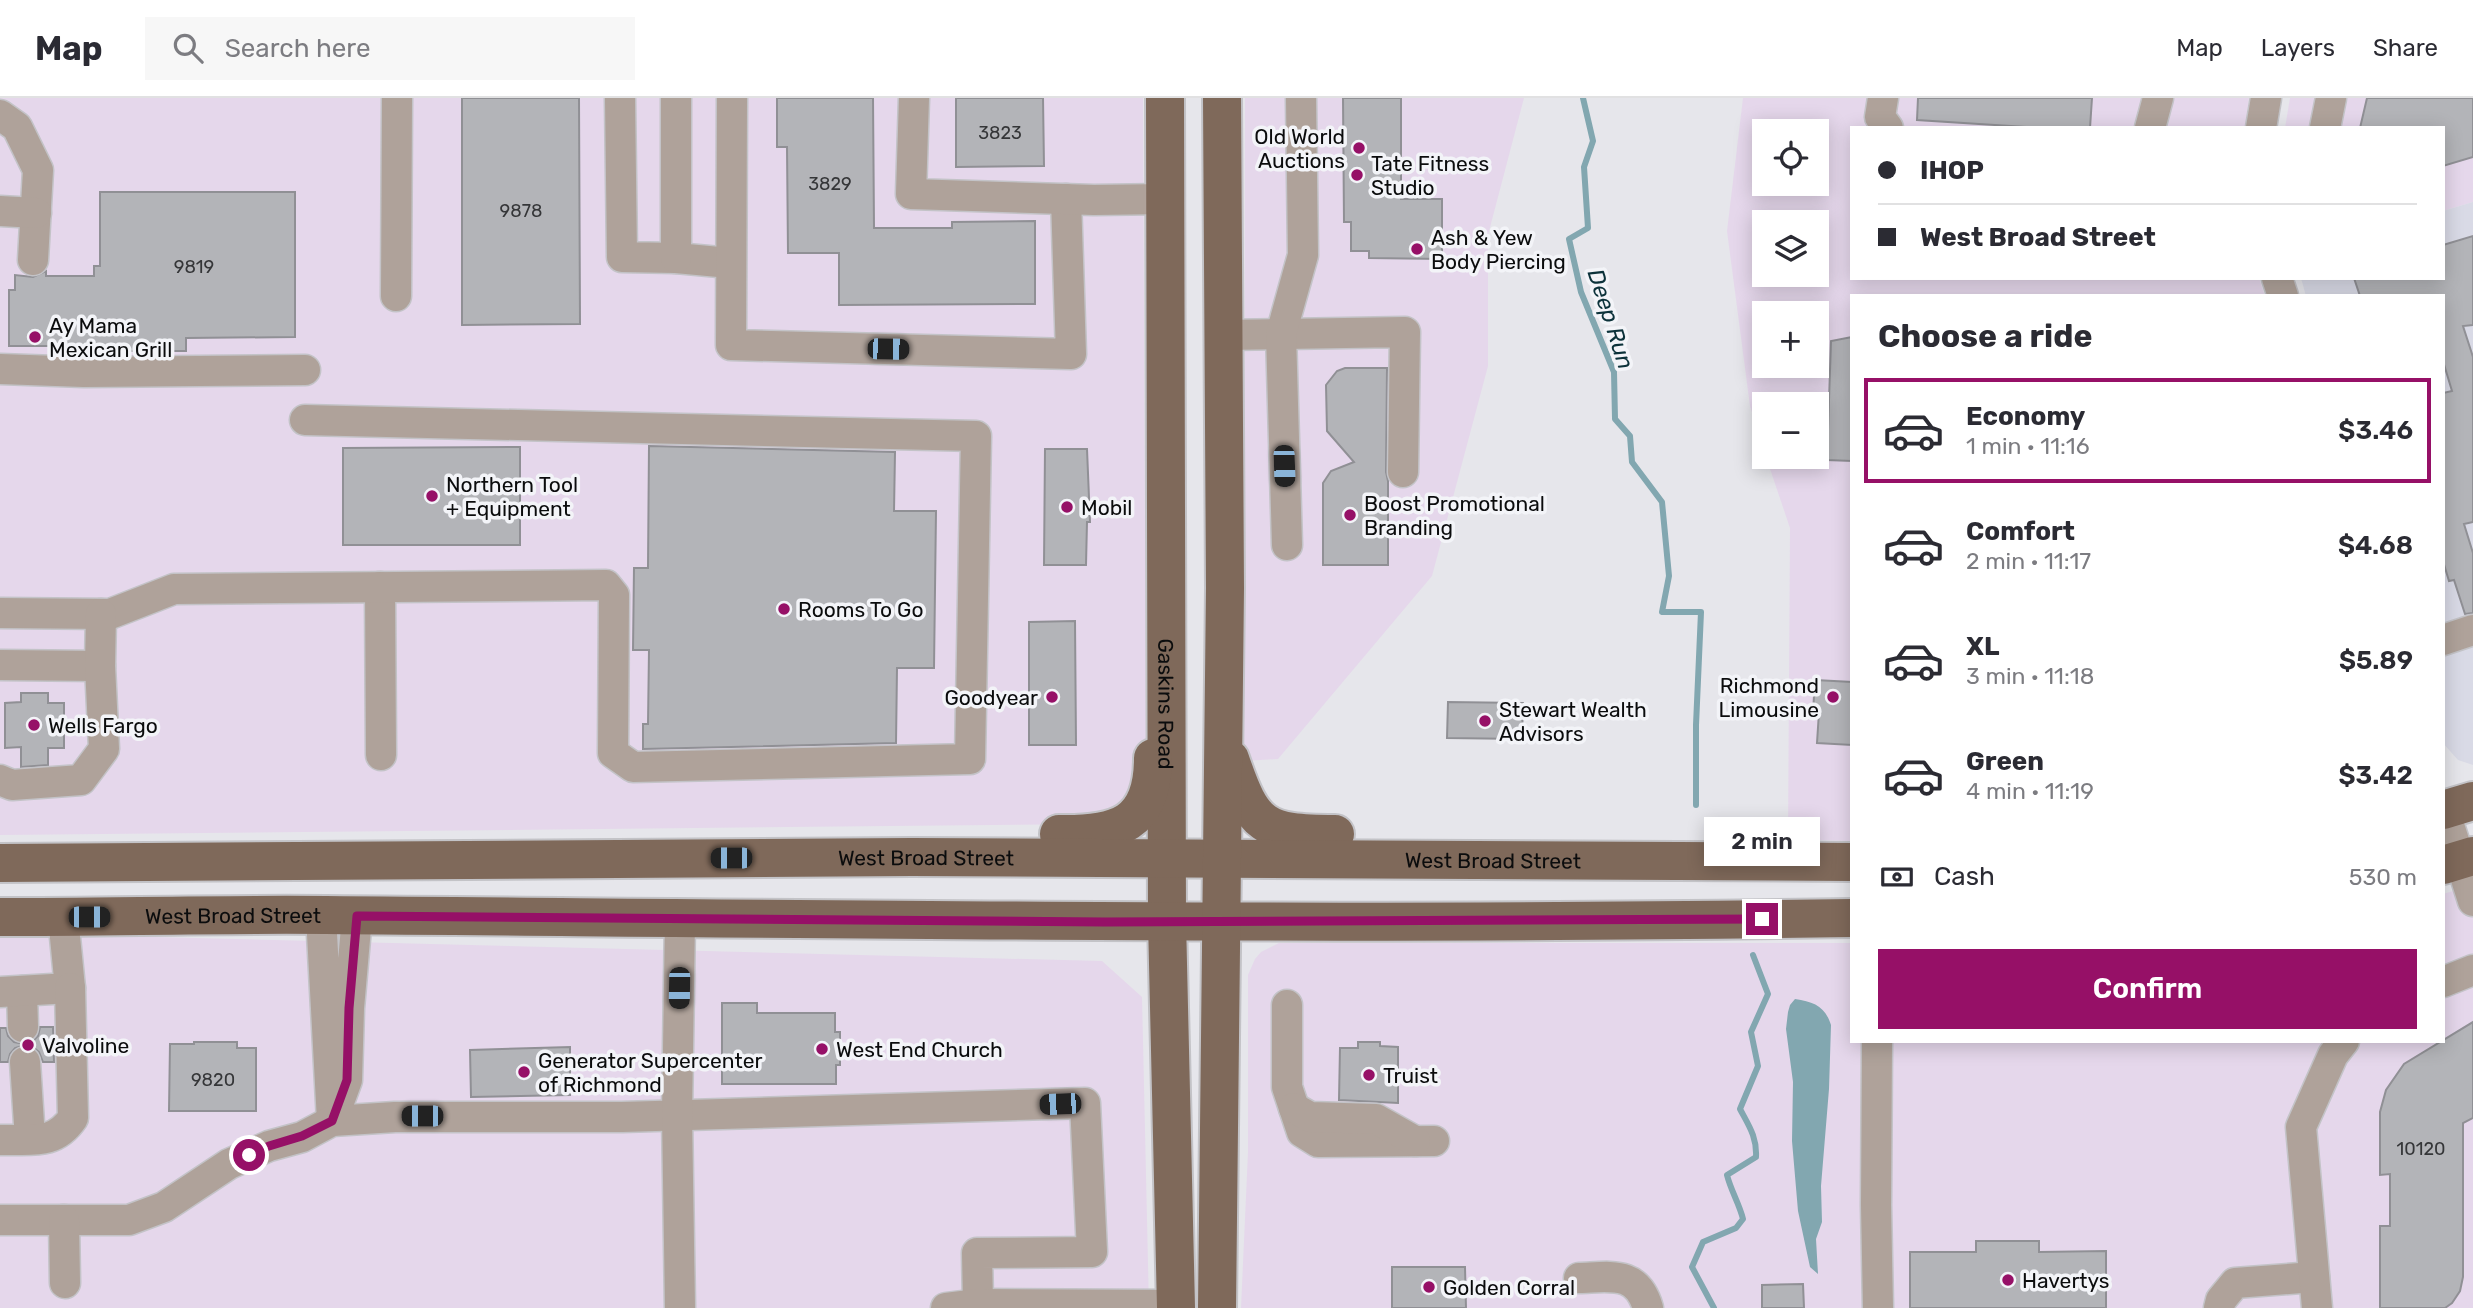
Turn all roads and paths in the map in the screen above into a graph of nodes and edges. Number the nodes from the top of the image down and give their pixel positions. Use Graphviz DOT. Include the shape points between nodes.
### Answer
graph roads {
  1 [pos="397,98"];
  2 [pos="620,98"];
  3 [pos="676,98"];
  4 [pos="732,98"];
  5 [pos="914,98"];
  6 [pos="1165,98"];
  7 [pos="1222,98"];
  8 [pos="1301,98"];
  9 [pos="1884,98"];
  10 [pos="2158,98"];
  11 [pos="2266,98"];
  12 [pos="2331,98"];
  13 [pos="0,115"];
  14 [pos="1887,126"];
  15 [pos="2151,126"];
  16 [pos="2261,126"];
  17 [pos="2325,126"];
  18 [pos="1066,199"];
  19 [pos="1167,199"];
  20 [pos="0,211"];
  21 [pos="36,213"];
  22 [pos="676,258"];
  23 [pos="33,260"];
  24 [pos="730,263"];
  25 [pos="396,296"];
  26 [pos="1281,334"];
  27 [pos="1224,335"];
  28 [pos="0,369"];
  29 [pos="305,370"];
  30 [pos="305,420"];
  31 [pos="1402,472"];
  32 [pos="1287,545"];
  33 [pos="380,587"];
  34 [pos="1168,597"];
  35 [pos="0,613"];
  36 [pos="101,614"];
  37 [pos="2473,630"];
  38 [pos="2445,639"];
  39 [pos="0,665"];
  40 [pos="100,666"];
  41 [pos="1223,740"];
  42 [pos="381,755"];
  43 [pos="0,780"];
  44 [pos="2451,807"];
  45 [pos="912,857"];
  46 [pos="1168,858"];
  47 [pos="1221,858"];
  48 [pos="1568,859"];
  49 [pos="2459,861"];
  50 [pos="1850,862"];
  51 [pos="0,863"];
  52 [pos="2473,901"];
  53 [pos="339,916"];
  54 [pos="0,917"];
  55 [pos="64,917"];
  56 [pos="1850,918"];
  57 [pos="680,919"];
  58 [pos="1167,921"];
  59 [pos="1221,921"];
  60 [pos="2473,970"];
  61 [pos="2445,981"];
  62 [pos="70,988"];
  63 [pos="11,992"];
  64 [pos="1287,1005"];
  65 [pos="23,1027"];
  66 [pos="1877,1043"];
  67 [pos="2342,1043"];
  68 [pos="25,1062"];
  69 [pos="677,1115"];
  70 [pos="332,1121"];
  71 [pos="30,1139"];
  72 [pos="0,1140"];
  73 [pos="1425,1141"];
  74 [pos="0,1220"];
  75 [pos="64,1220"];
  76 [pos="2314,1277"];
  77 [pos="1579,1278"];
  78 [pos="65,1283"];
  79 [pos="978,1304"];
  80 [pos="1176,1306"];
  81 [pos="680,1308"];
  82 [pos="946,1308"];
  83 [pos="1217,1308"];
  84 [pos="1648,1308"];
  85 [pos="1878,1308"];
  86 [pos="2219,1308"];
  87 [pos="2317,1308"];
  1 -- 25 [label="street"];
  2 -- 22 [label="street" via="622,257"];
  3 -- 22 [label="street"];
  4 -- 24 [label="street"];
  5 -- 18 [label="street" via="911,194"];
  6 -- 19 [label="main road, Gaskins Road"];
  7 -- 27 [label="main road"];
  8 -- 26 [label="street" via="1303,255"];
  9 -- 14 [label="street" via="1880,117"];
  10 -- 15 [label="street"];
  11 -- 16 [label="street"];
  12 -- 17 [label="street"];
  13 -- 21 [label="street" via="17,127 38,170"];
  18 -- 19 [label="street"];
  18 -- 24 [label="street" via="1071,354 731,345"];
  19 -- 34 [label="main road, Gaskins Road"];
  20 -- 21 [label="street"];
  21 -- 23 [label="street"];
  22 -- 24 [label="street"];
  26 -- 27 [label="street"];
  26 -- 31 [label="street" via="1405,332"];
  26 -- 32 [label="street"];
  27 -- 41 [label="main road"];
  28 -- 29 [label="street"];
  30 -- 33 [label="street" via="976,436 970,759 633,767 613,753 614,595 606,585"];
  33 -- 36 [label="street" via="174,589"];
  33 -- 42 [label="street"];
  34 -- 45 [label="main road" via="1153,650 1151,784 1135,815 1102,833 1037,834"];
  34 -- 46 [label="main road, Gaskins Road"];
  35 -- 36 [label="street"];
  36 -- 40 [label="street"];
  37 -- 38 [label="street"];
  39 -- 40 [label="street"];
  40 -- 43 [label="street" via="104,749 81,780 12,785"];
  41 -- 47 [label="main road"];
  41 -- 48 [label="main road" via="1243,798 1251,810 1283,831 1484,834"];
  44 -- 49 [label="street"];
  45 -- 46 [label="main road, West Broad Street"];
  45 -- 51 [label="main road, West Broad Street"];
  46 -- 47 [label="main road, West Broad Street"];
  46 -- 58 [label="main road, Gaskins Road"];
  47 -- 48 [label="main road, West Broad Street"];
  47 -- 59 [label="main road"];
  48 -- 50 [label="main road, West Broad Street"];
  49 -- 52 [label="street"];
  53 -- 55 [label="main road, West Broad Street"];
  53 -- 57 [label="main road, West Broad Street"];
  53 -- 70 [label="street"];
  54 -- 55 [label="main road, West Broad Street"];
  55 -- 62 [label="street"];
  56 -- 59 [label="main road, West Broad Street"];
  57 -- 58 [label="main road, West Broad Street"];
  57 -- 69 [label="street"];
  58 -- 59 [label="main road, West Broad Street"];
  58 -- 80 [label="main road, Gaskins Road"];
  59 -- 83 [label="main road"];
  60 -- 61 [label="street"];
  62 -- 63 [label="street"];
  62 -- 71 [label="street" via="73,1118 57,1135"];
  63 -- 65 [label="street"];
  64 -- 73 [label="street" via="1287,1087 1302,1132 1318,1142"];
  66 -- 85 [label="street"];
  67 -- 76 [label="street" via="2301,1127"];
  68 -- 71 [label="street"];
  69 -- 70 [label="street"];
  69 -- 79 [label="street" via="1086,1103 1092,1252 977,1253"];
  69 -- 81 [label="street"];
  70 -- 75 [label="street" via="229,1164 141,1217"];
  71 -- 72 [label="street"];
  74 -- 75 [label="street"];
  75 -- 78 [label="street"];
  76 -- 86 [label="street" via="2235,1283"];
  76 -- 87 [label="street"];
  77 -- 84 [label="street" via="1622,1277 1633,1282"];
  79 -- 80 [label="street"];
  79 -- 82 [label="street"];
}
